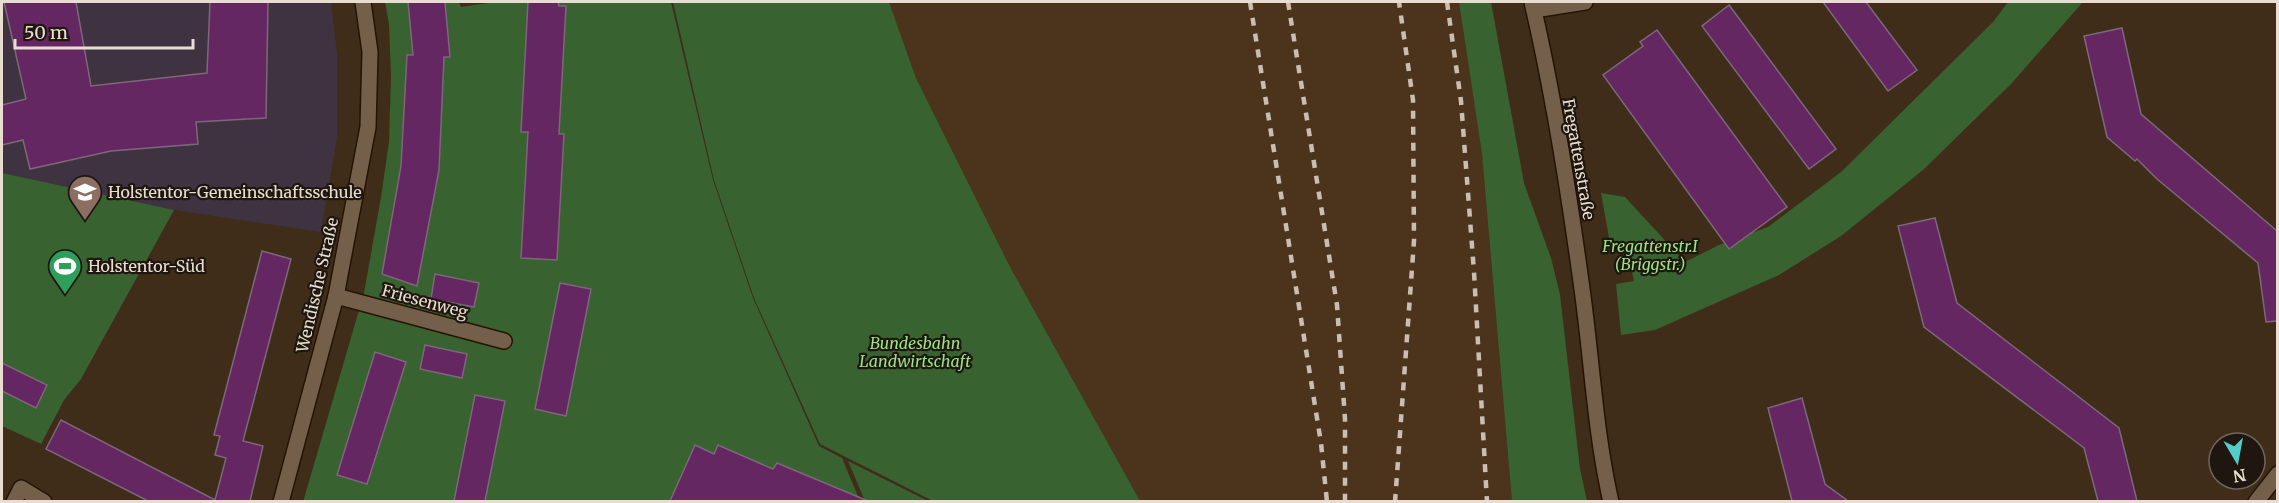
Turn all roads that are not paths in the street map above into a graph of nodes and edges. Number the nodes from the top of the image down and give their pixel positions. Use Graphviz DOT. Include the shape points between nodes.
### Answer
graph roads {
  1 [pos="363,2"];
  2 [pos="1586,2"];
  3 [pos="1533,6"];
  4 [pos="336,296"];
  5 [pos="504,341"];
  6 [pos="2277,474"];
  7 [pos="18,495"];
  8 [pos="44,501"];
  9 [pos="281,501"];
  10 [pos="1611,501"];
  11 [pos="2256,501"];
  1 -- 4 [label="street, Wendische Straße" via="370,52 368,127"];
  2 -- 3 [label="street"];
  3 -- 10 [label="street, Fregattenstraße" via="1561,154"];
  4 -- 5 [label="street, Friesenweg"];
  4 -- 9 [label="street, Wendische Straße"];
  6 -- 11 [label="street"];
  7 -- 8 [label="street"];
}
